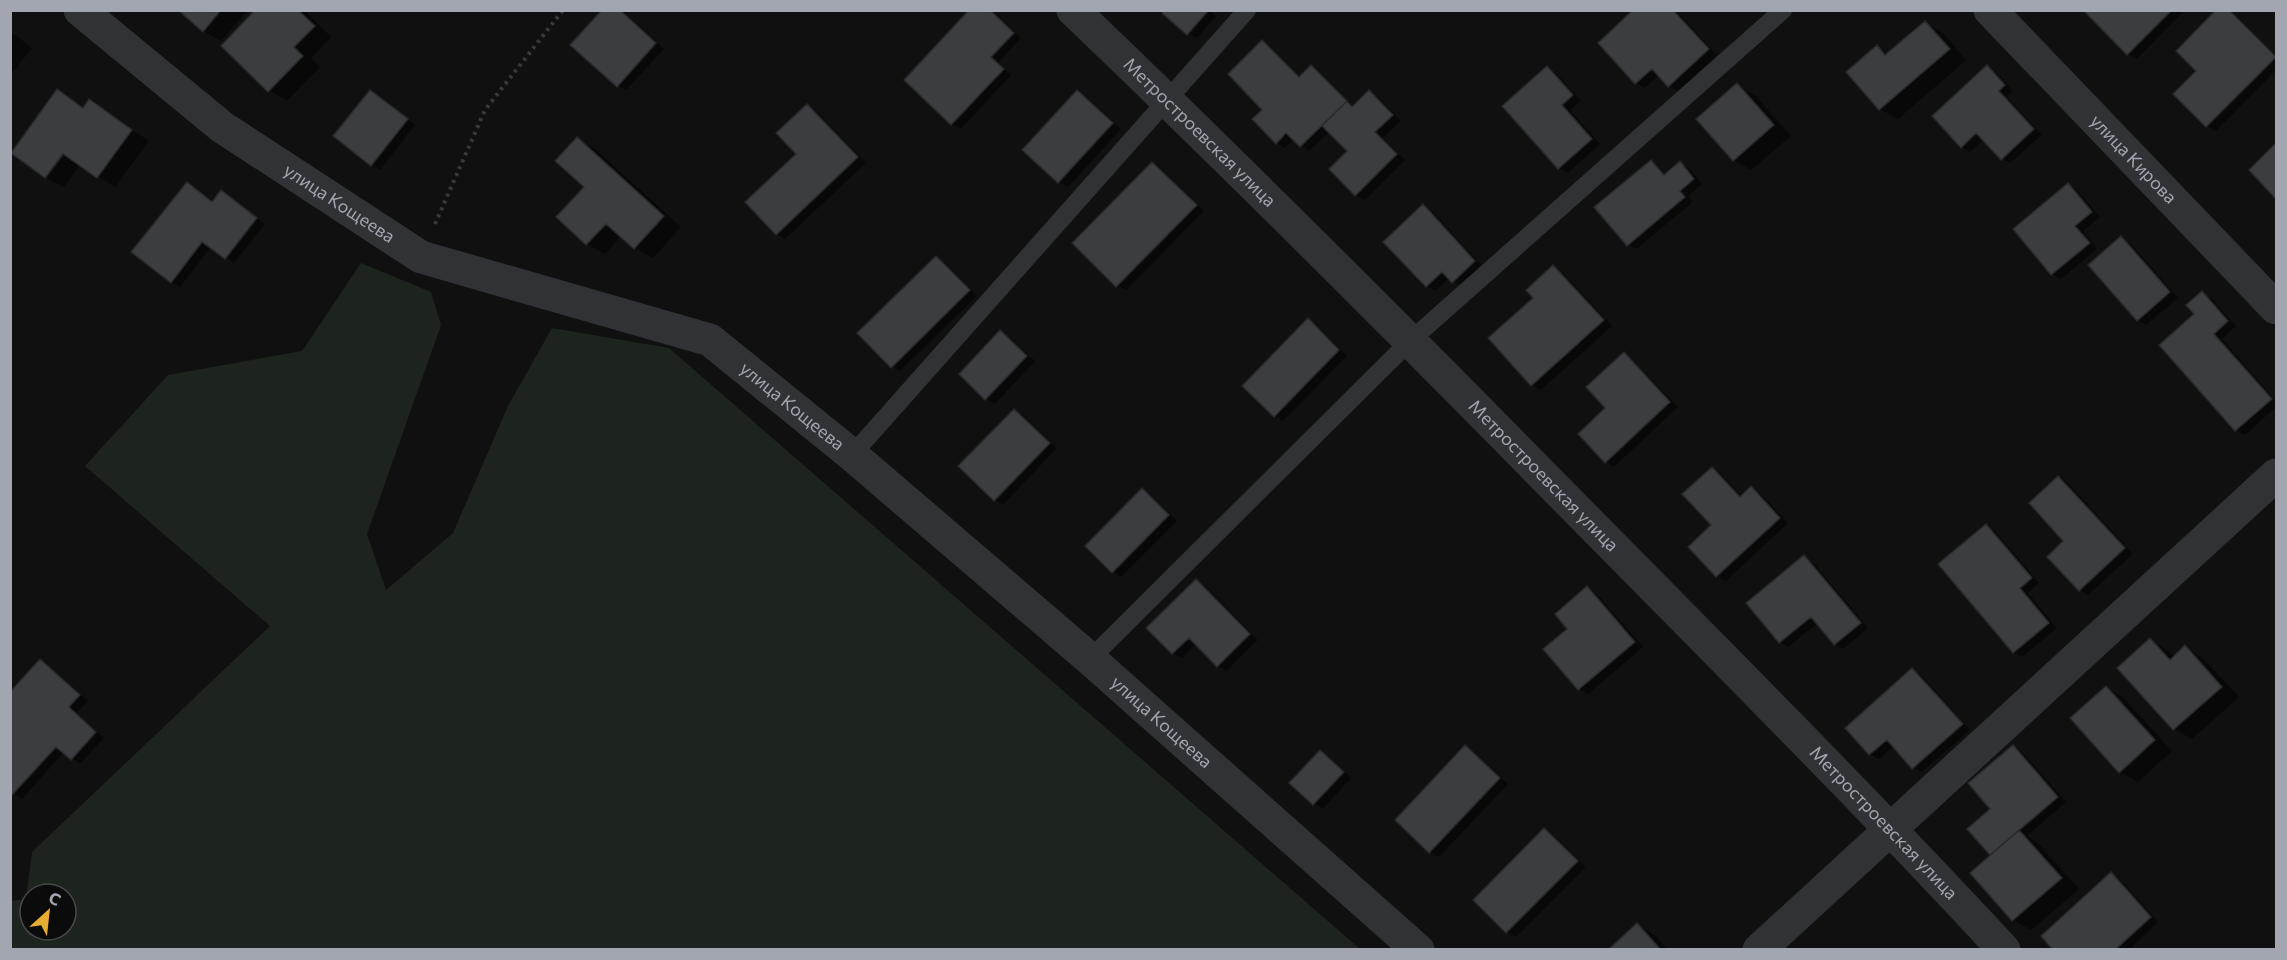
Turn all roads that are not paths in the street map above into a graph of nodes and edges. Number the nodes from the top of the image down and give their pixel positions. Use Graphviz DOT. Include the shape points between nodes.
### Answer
graph roads {
  1 [pos="80,10"];
  2 [pos="1073,10"];
  3 [pos="1247,10"];
  4 [pos="1783,10"];
  5 [pos="1990,10"];
  6 [pos="1168,100"];
  7 [pos="2277,308"];
  8 [pos="1410,341"];
  9 [pos="852,455"];
  10 [pos="2277,475"];
  11 [pos="1090,659"];
  12 [pos="1892,828"];
  13 [pos="1418,950"];
  14 [pos="1759,950"];
  15 [pos="2004,950"];
  1 -- 9 [label="street, улица Кощеева" via="222,127 421,257 710,340"];
  2 -- 6 [label="street, Метростроевская улица"];
  3 -- 6 [label="lane"];
  4 -- 8 [label="lane"];
  5 -- 7 [label="street, улица Кирова"];
  6 -- 8 [label="street, Метростроевская улица"];
  6 -- 9 [label="lane"];
  8 -- 11 [label="lane"];
  8 -- 12 [label="street, Метростроевская улица"];
  9 -- 11 [label="street, улица Кощеева"];
  10 -- 12 [label="street"];
  11 -- 13 [label="street, улица Кощеева"];
  12 -- 14 [label="street"];
  12 -- 15 [label="street, Метростроевская улица"];
}
